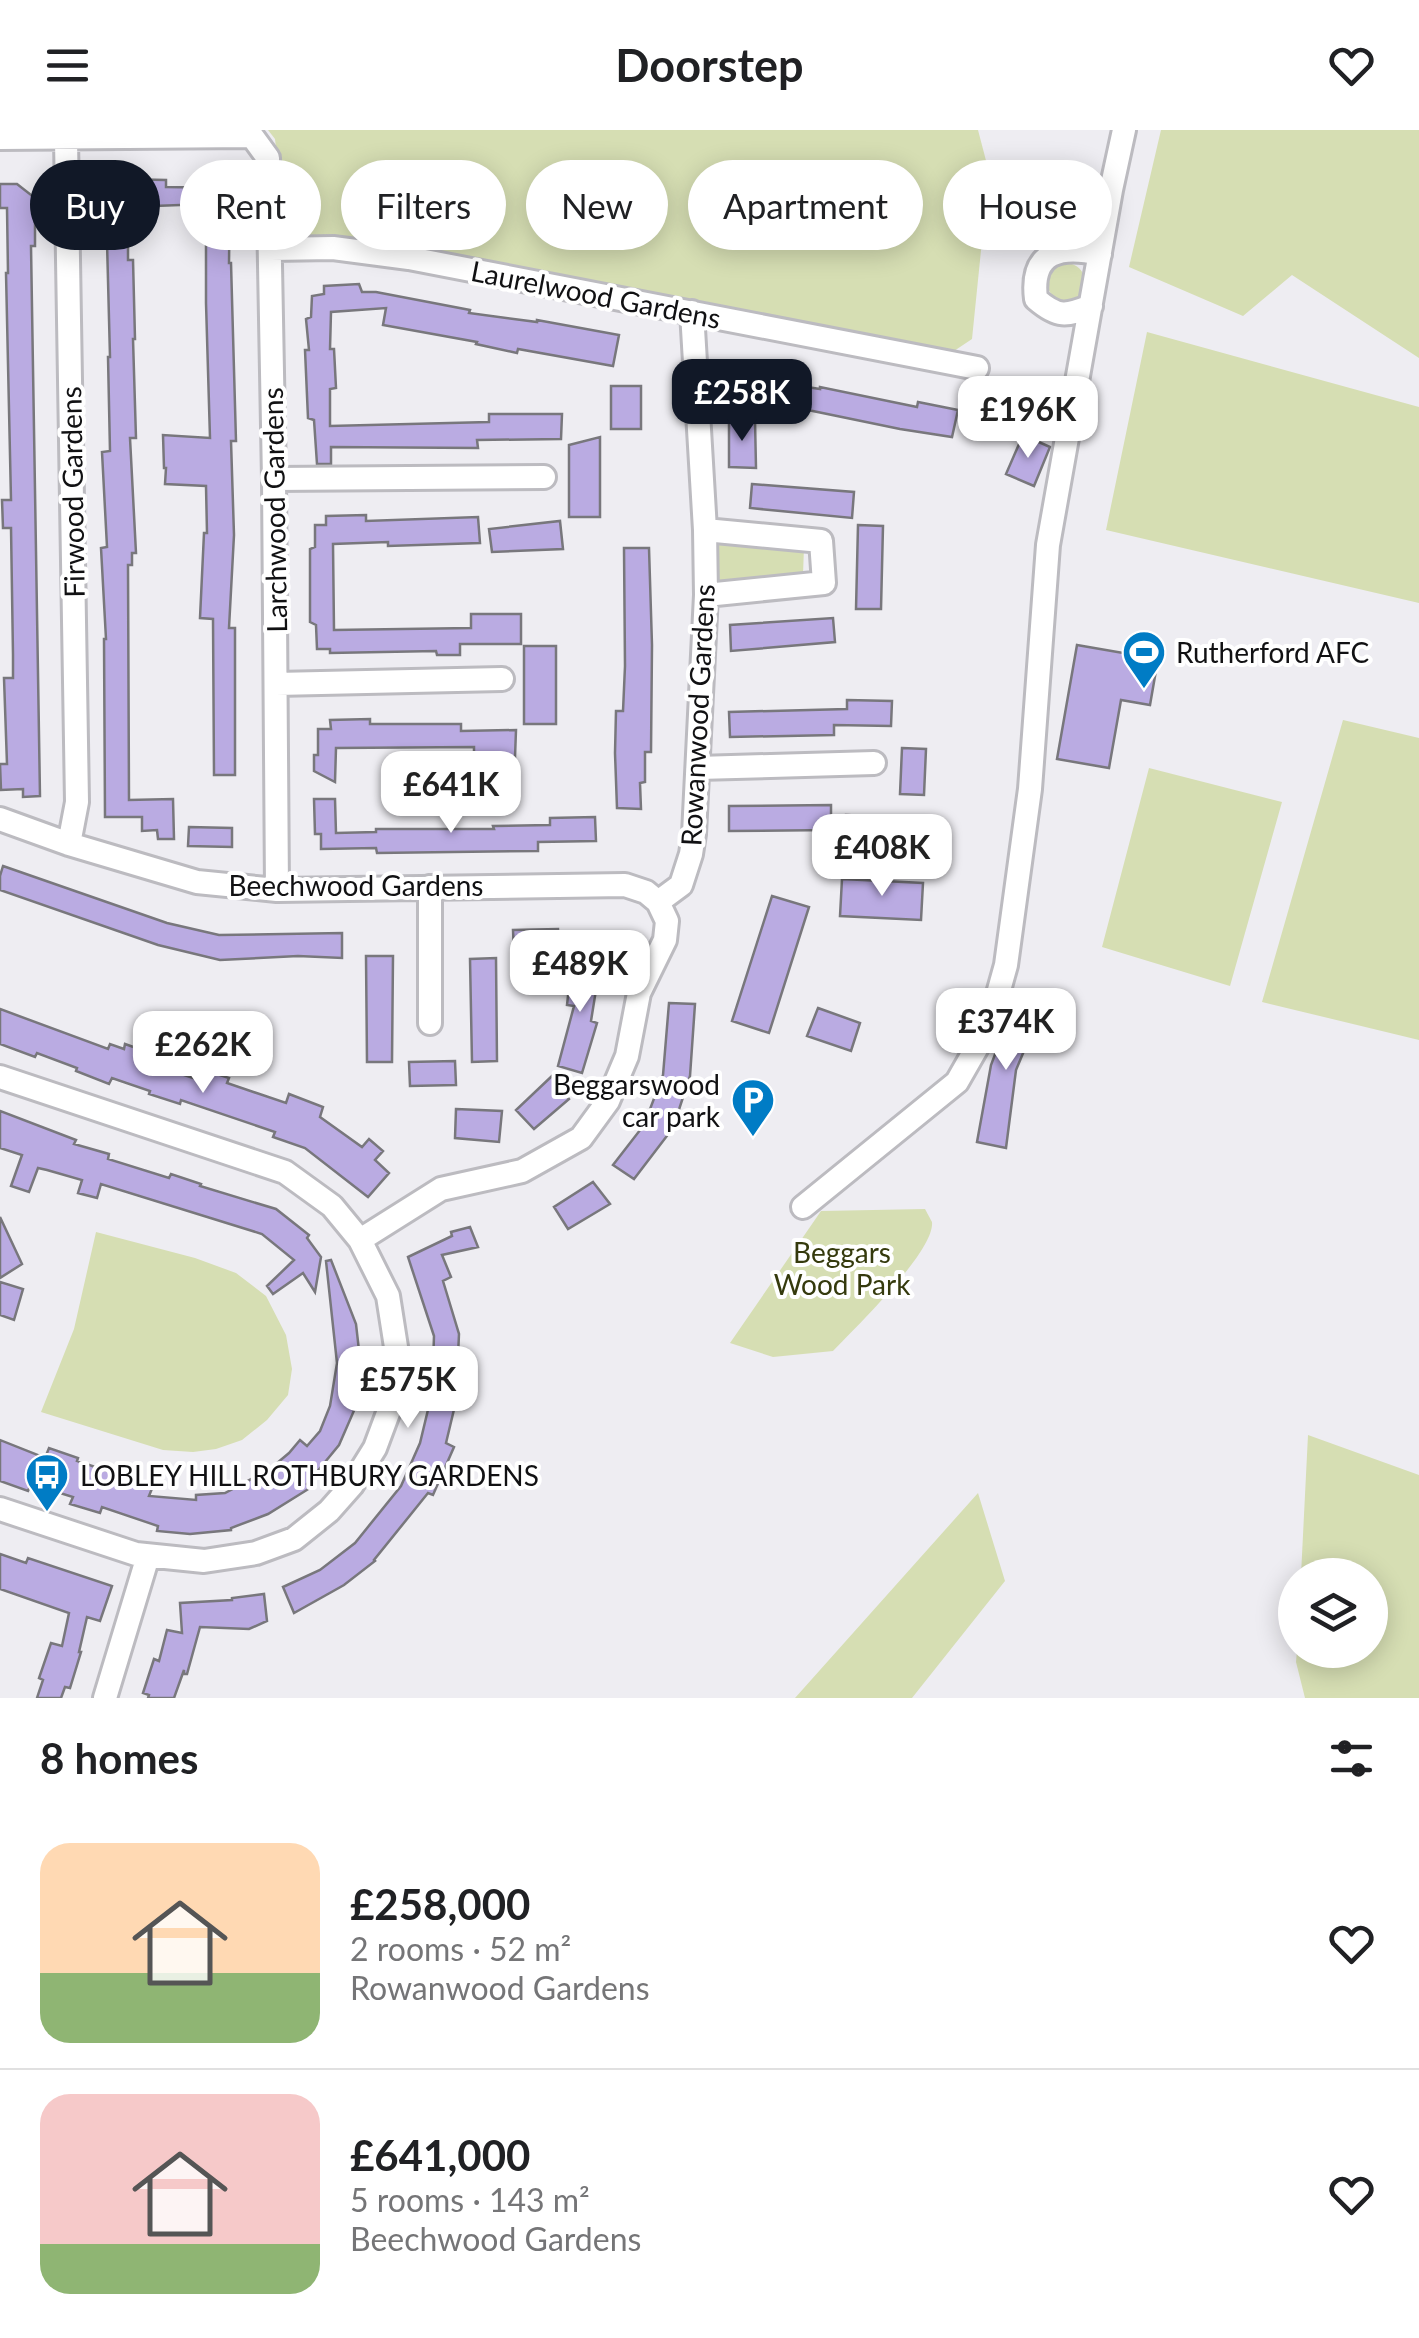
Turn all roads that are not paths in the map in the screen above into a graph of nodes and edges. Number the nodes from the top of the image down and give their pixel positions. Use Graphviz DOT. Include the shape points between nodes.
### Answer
graph roads {
  1 [pos="1124,130"];
  2 [pos="0,138"];
  3 [pos="66,138"];
  4 [pos="268,160"];
  5 [pos="321,248"];
  6 [pos="271,250"];
  7 [pos="1100,254"];
  8 [pos="1091,306"];
  9 [pos="692,312"];
  10 [pos="977,368"];
  11 [pos="544,477"];
  12 [pos="274,479"];
  13 [pos="705,530"];
  14 [pos="706,595"];
  15 [pos="502,679"];
  16 [pos="276,684"];
  17 [pos="874,763"];
  18 [pos="698,768"];
  19 [pos="0,820"];
  20 [pos="69,844"];
  21 [pos="430,887"];
  22 [pos="278,890"];
  23 [pos="658,902"];
  24 [pos="430,1023"];
  25 [pos="0,1077"];
  26 [pos="802,1207"];
  27 [pos="360,1240"];
  28 [pos="0,1509"];
  29 [pos="148,1556"];
  30 [pos="105,1698"];
  1 -- 7 [label="street"];
  2 -- 3 [label="street"];
  3 -- 4 [label="street, Larchwood Gardens" via="252,136"];
  3 -- 20 [label="street, Firwood Gardens" via="77,802"];
  5 -- 9 [label="street, Laurelwood Gardens" via="409,258"];
  6 -- 12 [label="street, Larchwood Gardens"];
  7 -- 8 [label="street"];
  7 -- 8 [label="street" via="1071,248 1053,254 1034,279 1036,299 1051,312"];
  8 -- 26 [label="street" via="1048,545 1030,790 1006,964 989,1026 957,1082"];
  9 -- 10 [label="street, Laurelwood Gardens"];
  9 -- 13 [label="street, Rowanwood Gardens"];
  11 -- 12 [label="street"];
  12 -- 16 [label="street, Larchwood Gardens"];
  13 -- 14 [label="street, Rowanwood Gardens"];
  13 -- 14 [label="street" via="821,541 824,583"];
  14 -- 18 [label="street, Rowanwood Gardens"];
  15 -- 16 [label="street"];
  16 -- 22 [label="street, Larchwood Gardens"];
  17 -- 18 [label="street"];
  18 -- 23 [label="street, Rowanwood Gardens" via="691,854 680,885"];
  19 -- 20 [label="street, Beechwood Gardens"];
  20 -- 22 [label="street, Beechwood Gardens" via="197,882"];
  21 -- 22 [label="street, Beechwood Gardens"];
  21 -- 23 [label="street, Beechwood Gardens" via="625,885"];
  21 -- 24 [label="street"];
  23 -- 27 [label="street" via="667,921 665,940 639,992 627,1056 608,1101 581,1138 522,1170 441,1189"];
  25 -- 27 [label="street" via="285,1172 332,1206"];
  27 -- 29 [label="street" via="388,1296 396,1347 394,1397 375,1448 352,1484 294,1538 256,1553 204,1561"];
  28 -- 29 [label="street"];
  29 -- 30 [label="street"];
}
